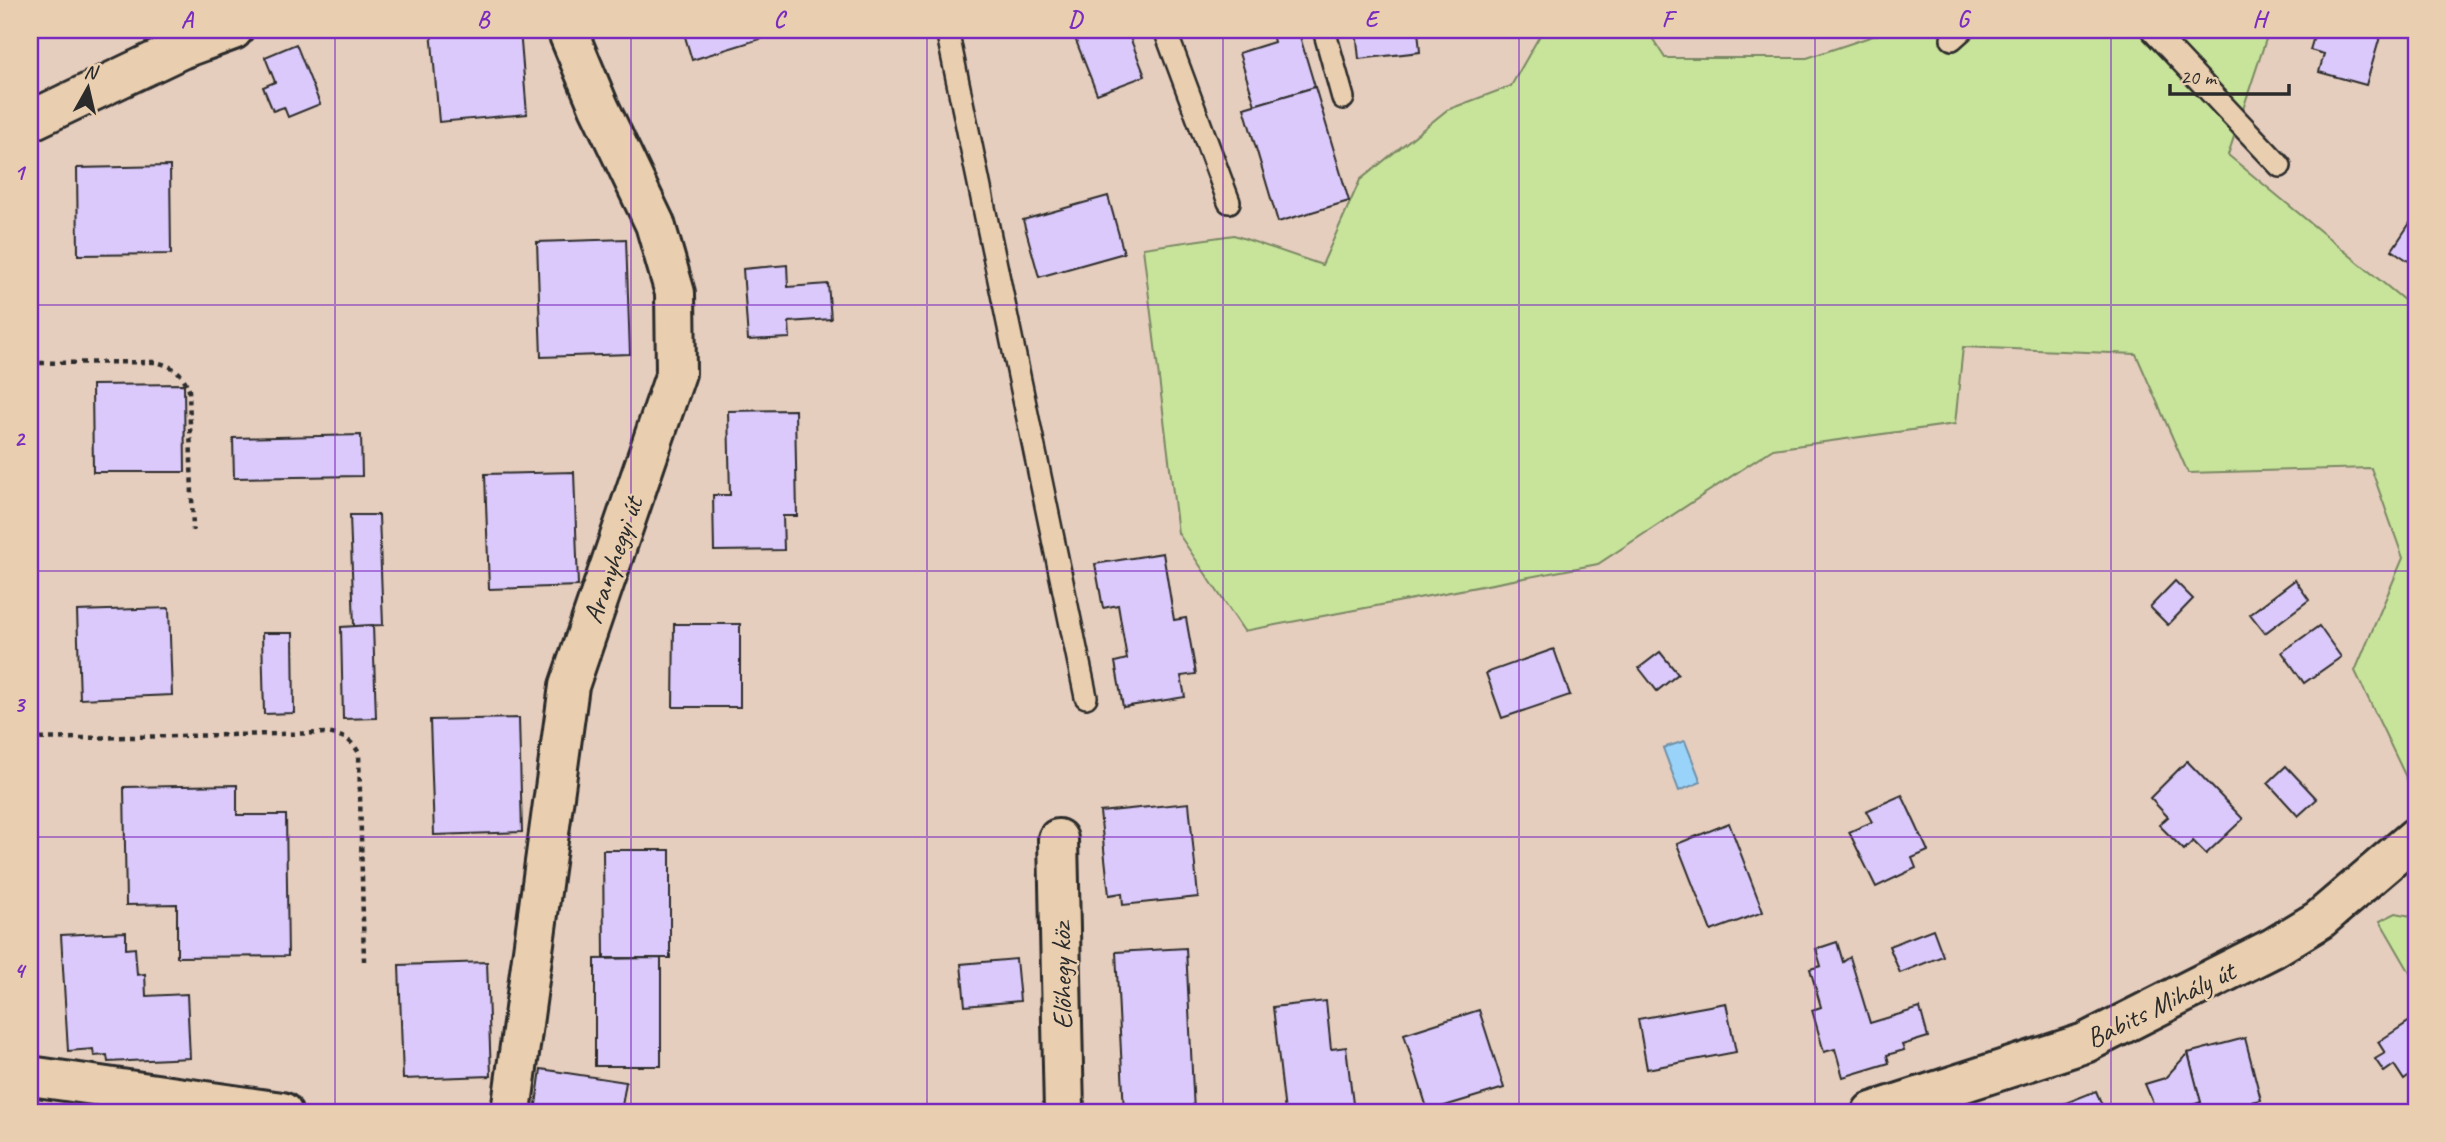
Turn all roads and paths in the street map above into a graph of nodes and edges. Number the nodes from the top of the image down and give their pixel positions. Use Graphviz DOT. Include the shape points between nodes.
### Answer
graph roads {
  1 [pos="233,30"];
  2 [pos="567,30"];
  3 [pos="947,30"];
  4 [pos="1165,30"];
  5 [pos="1324,30"];
  6 [pos="2152,30"];
  7 [pos="30,96"];
  8 [pos="1343,98"];
  9 [pos="68,103"];
  10 [pos="30,121"];
  11 [pos="2280,166"];
  12 [pos="1229,202"];
  13 [pos="30,363"];
  14 [pos="193,531"];
  15 [pos="1086,697"];
  16 [pos="30,739"];
  17 [pos="2416,837"];
  18 [pos="1058,839"];
  19 [pos="364,961"];
  20 [pos="30,1076"];
  21 [pos="282,1112"];
  22 [pos="512,1112"];
  23 [pos="1064,1112"];
  24 [pos="1872,1112"];
  1 -- 9 [label="street" via="181,49"];
  2 -- 22 [label="street, Aranyhegyi út" via="655,224 675,293 676,373 569,686"];
  3 -- 15 [label="lane"];
  4 -- 12 [label="lane"];
  5 -- 8 [label="lane"];
  6 -- 11 [label="lane"];
  7 -- 9 [label="street"];
  9 -- 10 [label="street"];
  13 -- 14 [label="path" via="156,362 183,375 190,390"];
  16 -- 19 [label="path" via="327,733 353,742 359,752"];
  17 -- 24 [label="street, Babits Mihály út" via="2319,920 2097,1037"];
  18 -- 23 [label="street, Előhegy köz"];
  20 -- 21 [label="street"];
}
